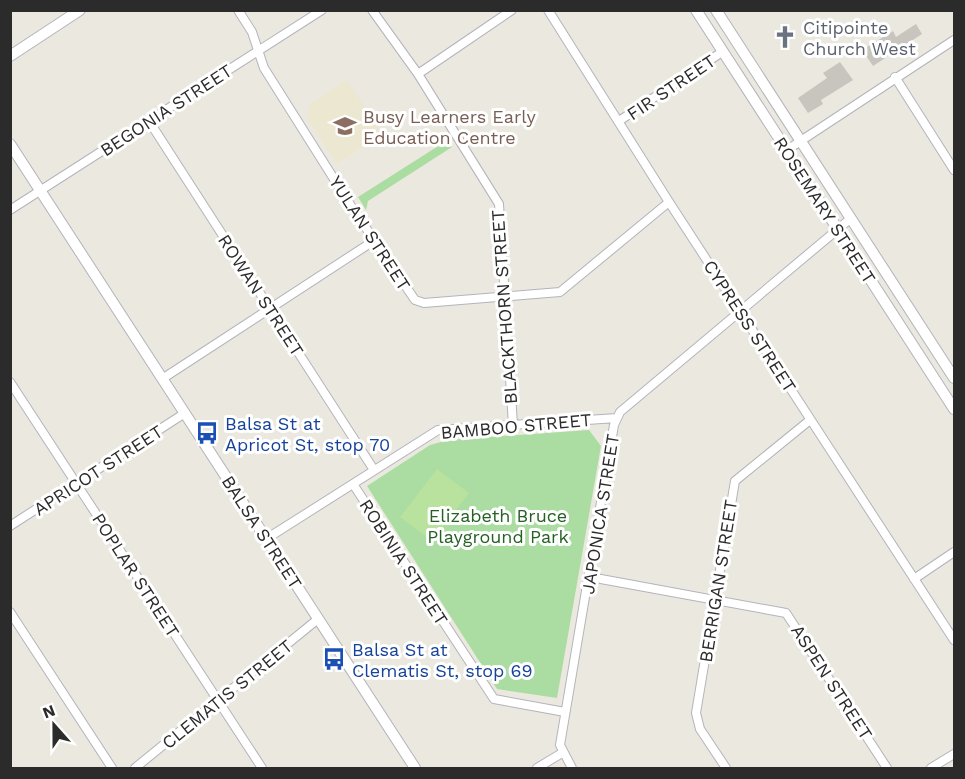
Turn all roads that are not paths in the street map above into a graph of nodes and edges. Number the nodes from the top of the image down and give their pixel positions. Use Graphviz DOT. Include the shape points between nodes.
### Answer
graph roads {
  1 [pos="238,10"];
  2 [pos="322,10"];
  3 [pos="372,10"];
  4 [pos="512,10"];
  5 [pos="548,10"];
  6 [pos="696,10"];
  7 [pos="716,10"];
  8 [pos="75,13"];
  9 [pos="954,40"];
  10 [pos="258,51"];
  11 [pos="722,52"];
  12 [pos="10,56"];
  13 [pos="418,74"];
  14 [pos="895,77"];
  15 [pos="149,121"];
  16 [pos="620,121"];
  17 [pos="800,141"];
  18 [pos="10,144"];
  19 [pos="787,150"];
  20 [pos="954,170"];
  21 [pos="41,190"];
  22 [pos="669,202"];
  23 [pos="10,210"];
  24 [pos="850,219"];
  25 [pos="838,229"];
  26 [pos="375,240"];
  27 [pos="504,297"];
  28 [pos="270,308"];
  29 [pos="740,311"];
  30 [pos="162,378"];
  31 [pos="954,378"];
  32 [pos="10,382"];
  33 [pos="954,409"];
  34 [pos="185,413"];
  35 [pos="617,418"];
  36 [pos="810,420"];
  37 [pos="513,425"];
  38 [pos="374,470"];
  39 [pos="77,484"];
  40 [pos="353,484"];
  41 [pos="10,526"];
  42 [pos="266,539"];
  43 [pos="954,552"];
  44 [pos="590,577"];
  45 [pos="914,579"];
  46 [pos="716,601"];
  47 [pos="10,612"];
  48 [pos="318,619"];
  49 [pos="954,640"];
  50 [pos="218,701"];
  51 [pos="565,712"];
  52 [pos="562,753"];
  53 [pos="954,754"];
  54 [pos="112,768"];
  55 [pos="135,768"];
  56 [pos="262,768"];
  57 [pos="415,768"];
  58 [pos="537,768"];
  59 [pos="572,768"];
  60 [pos="726,768"];
  61 [pos="887,768"];
  62 [pos="931,768"];
  1 -- 10 [label="street, YULAN STREET"];
  2 -- 10 [label="street, BEGONIA STREET"];
  3 -- 13 [label="street, BLACKTHORN STREET"];
  4 -- 13 [label="street"];
  5 -- 16 [label="street, CYPRESS STREET"];
  6 -- 11 [label="main road, ROSEMARY STREET"];
  7 -- 17 [label="main road, ROSEMARY STREET"];
  8 -- 12 [label="main road"];
  9 -- 14 [label="street"];
  10 -- 15 [label="street, BEGONIA STREET"];
  10 -- 26 [label="street, YULAN STREET" via="264,68"];
  11 -- 16 [label="street, FIR STREET"];
  11 -- 19 [label="main road, ROSEMARY STREET"];
  13 -- 27 [label="street, BLACKTHORN STREET" via="499,204"];
  14 -- 17 [label="street"];
  14 -- 20 [label="street"];
  15 -- 21 [label="street, BEGONIA STREET"];
  15 -- 28 [label="street, ROWAN STREET"];
  16 -- 22 [label="street, CYPRESS STREET"];
  17 -- 19 [label="street"];
  17 -- 24 [label="main road, ROSEMARY STREET"];
  18 -- 21 [label="main road, BALSA STREET"];
  19 -- 25 [label="main road, ROSEMARY STREET"];
  21 -- 23 [label="street, BEGONIA STREET"];
  21 -- 30 [label="main road, BALSA STREET"];
  22 -- 27 [label="street, YULAN STREET" via="565,289"];
  22 -- 29 [label="street, CYPRESS STREET"];
  24 -- 25 [label="street, JAPONICA STREET"];
  24 -- 31 [label="main road, ROSEMARY STREET"];
  25 -- 29 [label="street, JAPONICA STREET"];
  25 -- 33 [label="main road, ROSEMARY STREET"];
  26 -- 27 [label="street, YULAN STREET" via="416,300 424,303"];
  26 -- 28 [label="street"];
  27 -- 37 [label="street, BLACKTHORN STREET"];
  28 -- 30 [label="street"];
  28 -- 38 [label="street, ROWAN STREET"];
  29 -- 35 [label="street, JAPONICA STREET" via="631,401"];
  29 -- 36 [label="street, CYPRESS STREET"];
  30 -- 34 [label="main road, BALSA STREET"];
  32 -- 39 [label="street, POPLAR STREET"];
  34 -- 39 [label="street, APRICOT STREET"];
  34 -- 42 [label="main road, BALSA STREET"];
  35 -- 37 [label="street, BAMBOO STREET"];
  35 -- 44 [label="street, JAPONICA STREET"];
  36 -- 45 [label="street, CYPRESS STREET"];
  36 -- 46 [label="street, BERRIGAN STREET" via="735,481"];
  37 -- 38 [label="street, BAMBOO STREET" via="438,430"];
  38 -- 40 [label="street, BAMBOO STREET"];
  39 -- 41 [label="street, APRICOT STREET"];
  39 -- 50 [label="street, POPLAR STREET"];
  40 -- 42 [label="street, BAMBOO STREET"];
  40 -- 51 [label="street, ROBINIA STREET" via="494,699"];
  42 -- 48 [label="main road, BALSA STREET"];
  43 -- 45 [label="street"];
  44 -- 46 [label="street, ASPEN STREET"];
  44 -- 51 [label="street, JAPONICA STREET"];
  45 -- 49 [label="street, CYPRESS STREET"];
  46 -- 60 [label="street, BERRIGAN STREET" via="696,713 700,729"];
  46 -- 61 [label="street, ASPEN STREET" via="786,613"];
  47 -- 54 [label="street"];
  48 -- 50 [label="street, CLEMATIS STREET"];
  48 -- 57 [label="main road, BALSA STREET"];
  50 -- 55 [label="street, CLEMATIS STREET"];
  50 -- 56 [label="street, POPLAR STREET"];
  51 -- 52 [label="street, JAPONICA STREET"];
  52 -- 58 [label="street"];
  52 -- 59 [label="street"];
  53 -- 62 [label="street"];
}
